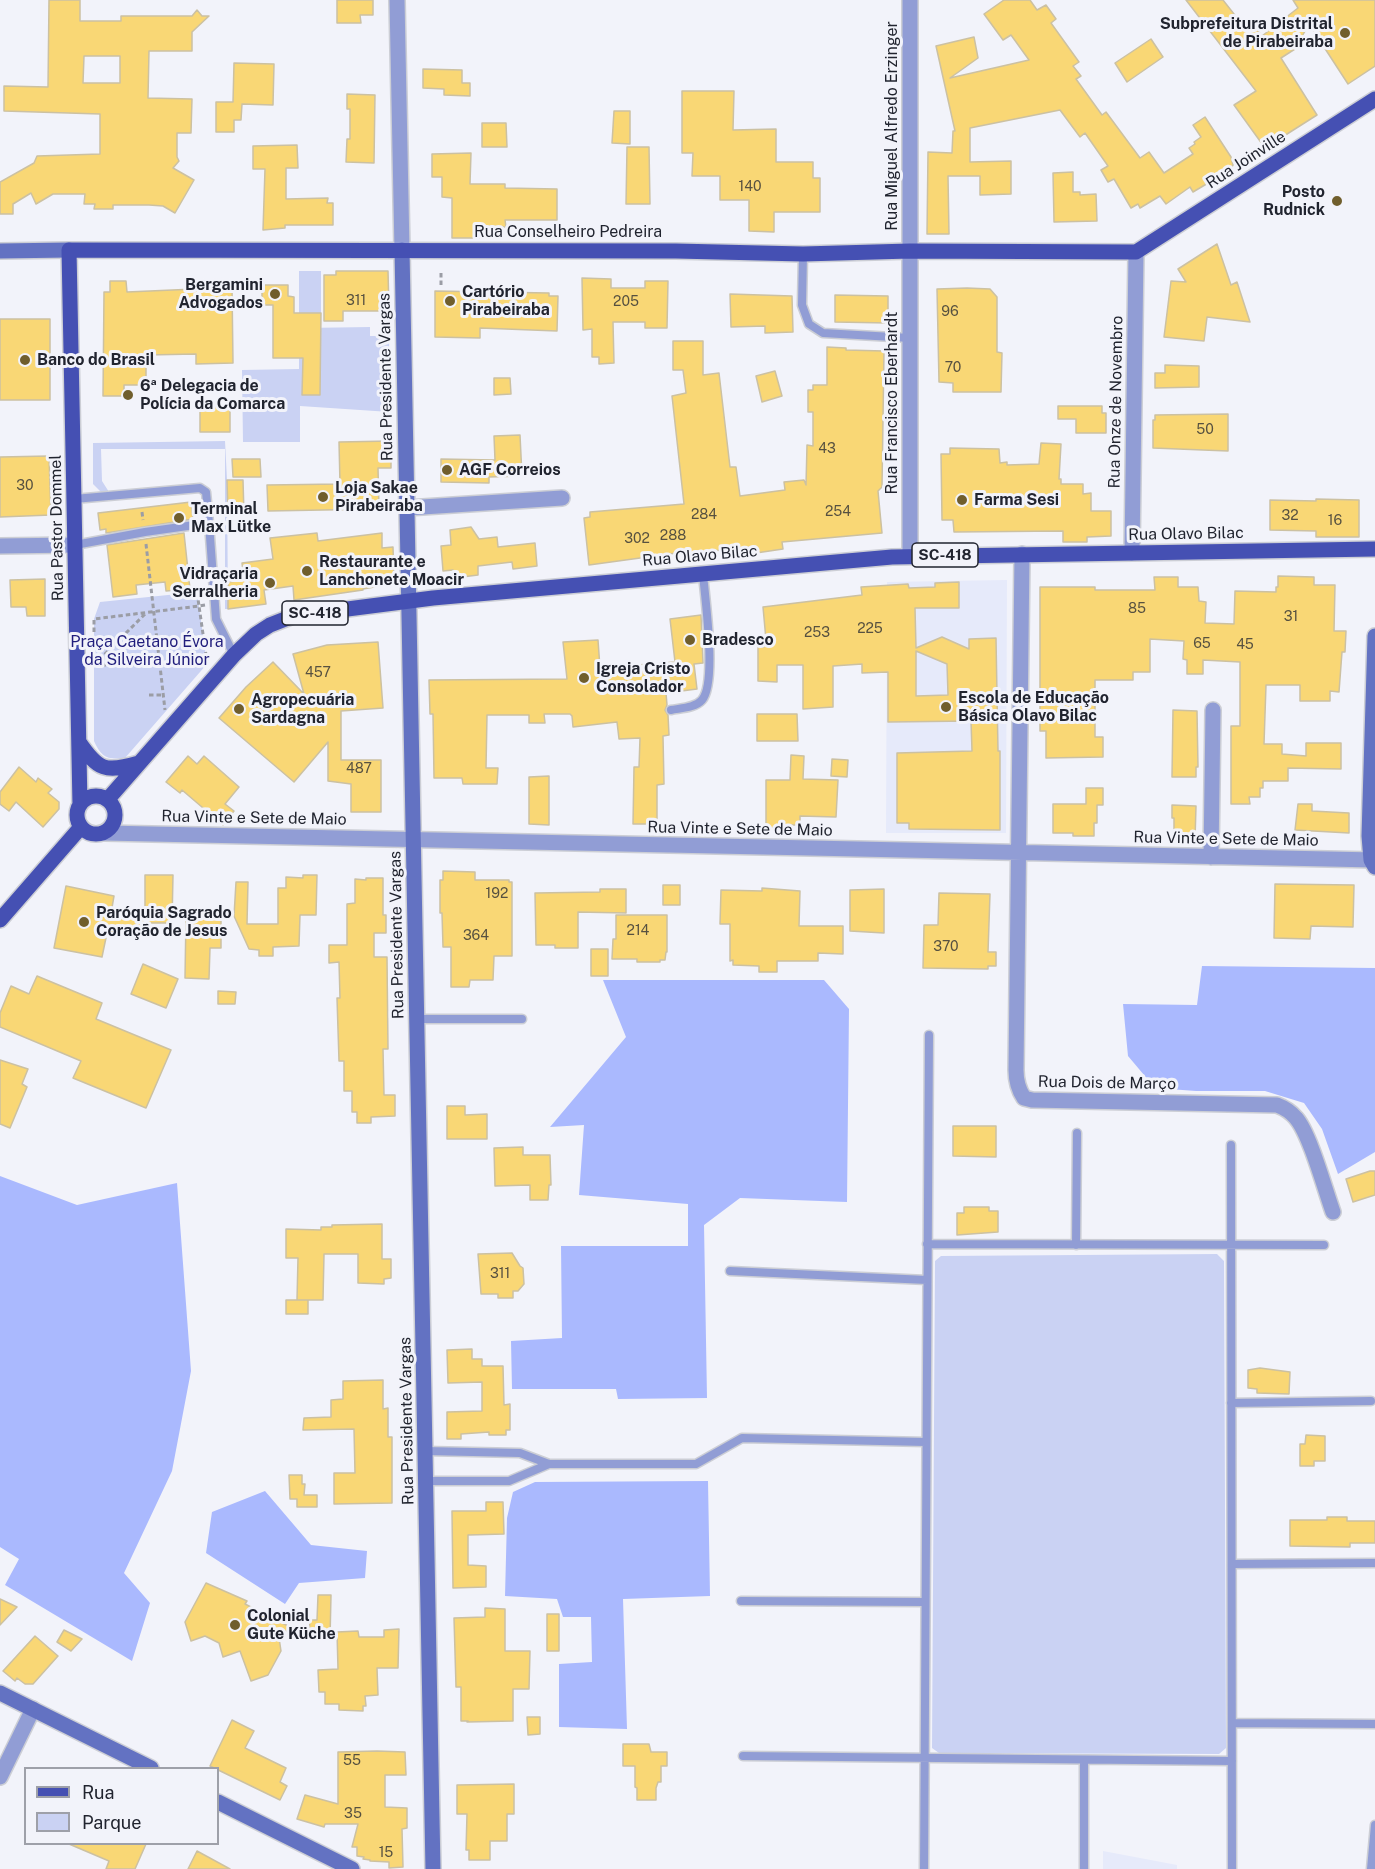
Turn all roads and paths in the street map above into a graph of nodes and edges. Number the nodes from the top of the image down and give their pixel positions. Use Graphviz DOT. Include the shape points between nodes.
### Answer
graph roads {
  1 [pos="397,0"];
  2 [pos="910,0"];
  3 [pos="1375,99"];
  4 [pos="0,250"];
  5 [pos="69,250"];
  6 [pos="402,250"];
  7 [pos="910,251"];
  8 [pos="1136,252"];
  9 [pos="803,254"];
  10 [pos="441,273"];
  11 [pos="441,288"];
  12 [pos="910,338"];
  13 [pos="562,498"];
  14 [pos="74,499"];
  15 [pos="407,508"];
  16 [pos="142,512"];
  17 [pos="209,523"];
  18 [pos="145,532"];
  19 [pos="75,545"];
  20 [pos="0,546"];
  21 [pos="1375,549"];
  22 [pos="1132,553"];
  23 [pos="1022,554"];
  24 [pos="910,556"];
  25 [pos="703,574"];
  26 [pos="197,592"];
  27 [pos="409,601"];
  28 [pos="214,604"];
  29 [pos="199,606"];
  30 [pos="154,612"];
  31 [pos="146,613"];
  32 [pos="1375,636"];
  33 [pos="94,642"];
  34 [pos="94,653"];
  35 [pos="234,655"];
  36 [pos="159,664"];
  37 [pos="207,664"];
  38 [pos="94,665"];
  39 [pos="200,672"];
  40 [pos="94,676"];
  41 [pos="149,695"];
  42 [pos="163,695"];
  43 [pos="172,704"];
  44 [pos="671,710"];
  45 [pos="1213,710"];
  46 [pos="79,741"];
  47 [pos="139,763"];
  48 [pos="108,799"];
  49 [pos="80,805"];
  50 [pos="81,827"];
  51 [pos="105,833"];
  52 [pos="413,840"];
  53 [pos="1019,853"];
  54 [pos="1211,857"];
  55 [pos="1374,863"];
  56 [pos="0,920"];
  57 [pos="417,1019"];
  58 [pos="522,1019"];
  59 [pos="929,1035"];
  60 [pos="1077,1133"];
  61 [pos="1231,1145"];
  62 [pos="1333,1212"];
  63 [pos="927,1244"];
  64 [pos="1231,1244"];
  65 [pos="1076,1245"];
  66 [pos="1324,1245"];
  67 [pos="730,1272"];
  68 [pos="927,1280"];
  69 [pos="1371,1401"];
  70 [pos="1232,1403"];
  71 [pos="926,1442"];
  72 [pos="425,1451"];
  73 [pos="549,1464"];
  74 [pos="426,1481"];
  75 [pos="1375,1563"];
  76 [pos="1232,1564"];
  77 [pos="741,1601"];
  78 [pos="926,1602"];
  79 [pos="0,1693"];
  80 [pos="33,1709"];
  81 [pos="1232,1723"];
  82 [pos="1375,1724"];
  83 [pos="743,1756"];
  84 [pos="924,1758"];
  85 [pos="1084,1760"];
  86 [pos="1232,1761"];
  87 [pos="149,1767"];
  88 [pos="0,1777"];
  89 [pos="219,1802"];
  90 [pos="1375,1825"];
  91 [pos="352,1869"];
  92 [pos="434,1869"];
  93 [pos="924,1869"];
  94 [pos="1084,1869"];
  95 [pos="1232,1869"];
  96 [pos="1371,1869"];
  1 -- 6 [label="street, Rua Presidente Vargas"];
  2 -- 7 [label="street, Rua Miguel Alfredo Erzinger"];
  3 -- 8 [label="main road, Rua Joinville"];
  4 -- 5 [label="street, Rua Conselheiro Pedreira"];
  5 -- 6 [label="main road, Rua Conselheiro Pedreira"];
  5 -- 14 [label="main road, Rua Pastor Dommel"];
  6 -- 9 [label="main road, Rua Conselheiro Pedreira"];
  6 -- 15 [label="street, Rua Presidente Vargas"];
  7 -- 8 [label="main road, Rua Conselheiro Pedreira"];
  7 -- 9 [label="main road, Rua Conselheiro Pedreira"];
  7 -- 12 [label="street, Rua Francisco Eberhardt"];
  8 -- 22 [label="street, Rua Onze de Novembro"];
  9 -- 12 [label="lane" via="802,305 809,324 823,333"];
  10 -- 11 [label="path"];
  12 -- 24 [label="street, Rua Francisco Eberhardt"];
  13 -- 15 [label="street"];
  14 -- 17 [label="lane" via="200,488 206,492"];
  14 -- 19 [label="main road, Rua Pastor Dommel"];
  15 -- 27 [label="street, Rua Presidente Vargas"];
  16 -- 18 [label="path"];
  17 -- 18 [label="lane"];
  17 -- 28 [label="lane"];
  18 -- 19 [label="lane"];
  18 -- 30 [label="path"];
  19 -- 20 [label="street"];
  19 -- 46 [label="main road, Rua Pastor Dommel"];
  21 -- 22 [label="main road, Rua Olavo Bilac / SC-418"];
  22 -- 23 [label="main road, Rua Olavo Bilac / SC-418"];
  23 -- 24 [label="main road, Rua Olavo Bilac / SC-418"];
  23 -- 53 [label="street"];
  24 -- 25 [label="main road, Rua Olavo Bilac / SC-418"];
  25 -- 27 [label="main road, Rua Olavo Bilac / SC-418"];
  25 -- 44 [label="lane" via="710,663 707,691 694,706"];
  26 -- 29 [label="path"];
  27 -- 35 [label="main road, Rua Olavo Bilac / SC-418" via="287,618 255,634"];
  27 -- 52 [label="street, Rua Presidente Vargas"];
  28 -- 29 [label="path"];
  28 -- 35 [label="lane" via="216,619"];
  29 -- 30 [label="path"];
  29 -- 37 [label="path"];
  30 -- 31 [label="path"];
  30 -- 36 [label="path"];
  31 -- 33 [label="path" via="94,619"];
  31 -- 38 [label="path"];
  32 -- 55 [label="street" via="1369,836"];
  34 -- 38 [label="path"];
  35 -- 47 [label="main road, Rua Olavo Bilac / SC-418"];
  36 -- 37 [label="path"];
  36 -- 38 [label="path"];
  36 -- 42 [label="path"];
  37 -- 39 [label="path"];
  38 -- 40 [label="path"];
  41 -- 42 [label="path"];
  42 -- 43 [label="path" via="165,712"];
  45 -- 54 [label="street"];
  46 -- 47 [label="main road" via="92,761 103,767 120,769"];
  46 -- 49 [label="main road, Rua Pastor Dommel"];
  47 -- 48 [label="main road, Rua Olavo Bilac / SC-418"];
  48 -- 49 [label="main road" via="90,797"];
  48 -- 51 [label="main road" via="116,814"];
  49 -- 50 [label="main road" via="77,816"];
  50 -- 51 [label="main road" via="92,834"];
  50 -- 56 [label="main road"];
  51 -- 52 [label="street, Rua Vinte e Sete de Maio"];
  52 -- 53 [label="street, Rua Vinte e Sete de Maio"];
  52 -- 57 [label="street, Rua Presidente Vargas"];
  53 -- 54 [label="street, Rua Vinte e Sete de Maio"];
  53 -- 62 [label="street, Rua Dois de Março" via="1016,1083 1024,1098 1277,1105 1298,1120"];
  54 -- 55 [label="street, Rua Vinte e Sete de Maio"];
  57 -- 58 [label="lane"];
  57 -- 72 [label="street, Rua Presidente Vargas"];
  59 -- 63 [label="lane"];
  60 -- 65 [label="lane"];
  61 -- 64 [label="lane"];
  63 -- 65 [label="lane"];
  63 -- 68 [label="lane"];
  64 -- 65 [label="lane"];
  64 -- 66 [label="lane"];
  64 -- 70 [label="lane"];
  67 -- 68 [label="lane"];
  68 -- 71 [label="lane"];
  69 -- 70 [label="lane"];
  70 -- 76 [label="lane"];
  71 -- 73 [label="lane" via="742,1438 696,1464"];
  71 -- 78 [label="lane"];
  72 -- 73 [label="lane" via="520,1453"];
  72 -- 74 [label="street, Rua Presidente Vargas"];
  73 -- 74 [label="lane" via="509,1481"];
  74 -- 92 [label="street, Rua Presidente Vargas"];
  75 -- 76 [label="lane"];
  76 -- 81 [label="lane"];
  77 -- 78 [label="lane"];
  78 -- 84 [label="lane"];
  79 -- 80 [label="street"];
  80 -- 87 [label="street"];
  80 -- 88 [label="street"];
  81 -- 82 [label="lane"];
  81 -- 86 [label="lane"];
  83 -- 84 [label="lane"];
  84 -- 85 [label="lane"];
  84 -- 93 [label="lane"];
  85 -- 86 [label="lane"];
  85 -- 94 [label="lane"];
  86 -- 95 [label="lane"];
  89 -- 91 [label="street"];
  90 -- 96 [label="lane"];
}
